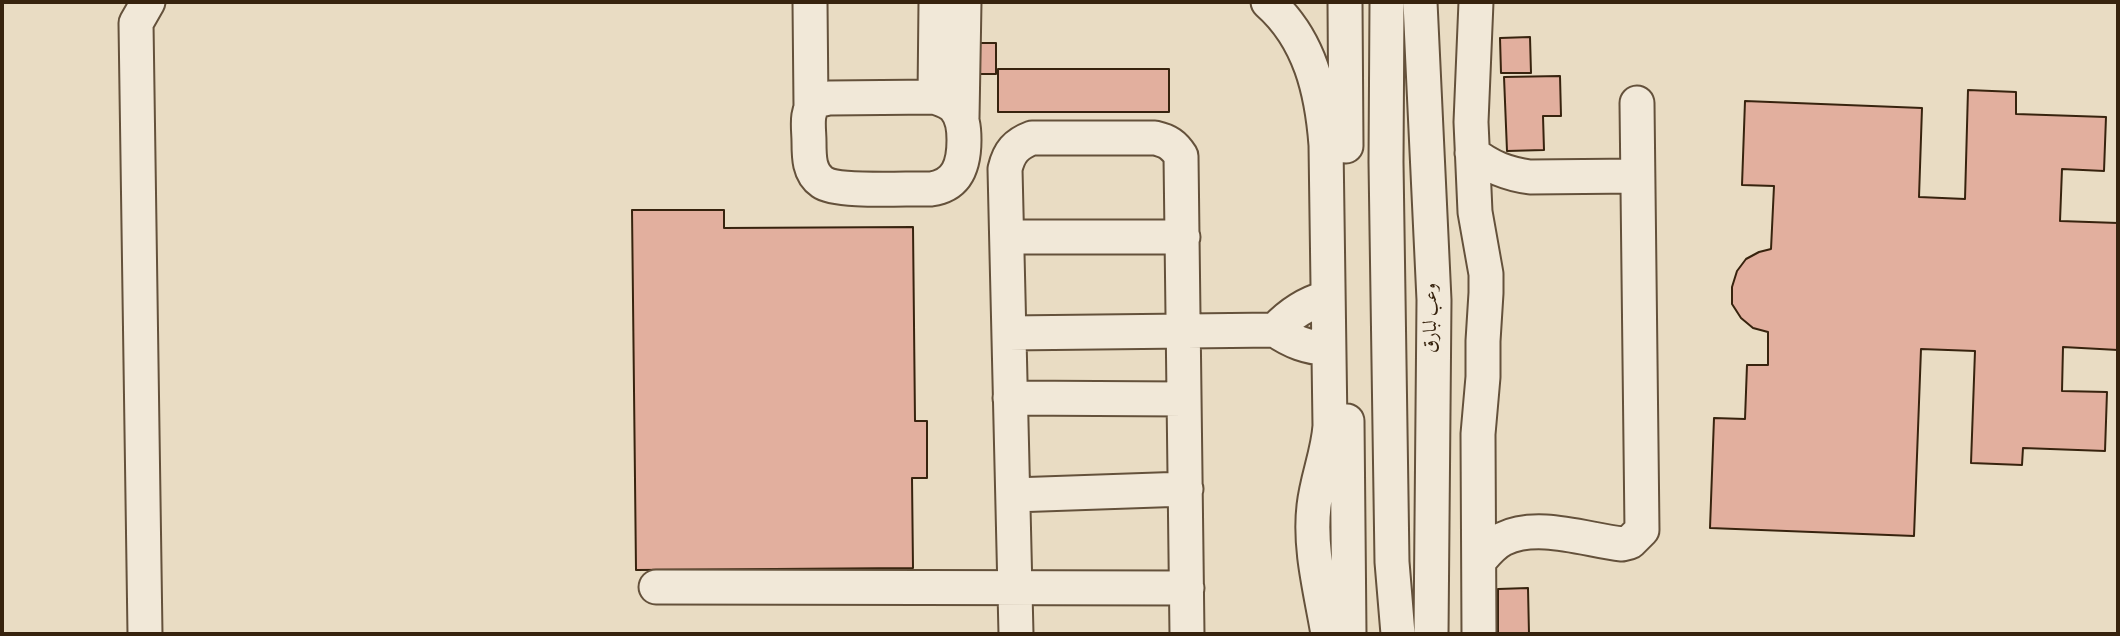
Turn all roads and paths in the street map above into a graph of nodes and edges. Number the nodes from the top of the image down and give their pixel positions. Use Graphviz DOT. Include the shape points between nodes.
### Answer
graph roads {
  1 [pos="810,2"];
  2 [pos="936,2"];
  3 [pos="964,2"];
  4 [pos="1268,2"];
  5 [pos="1387,2"];
  6 [pos="1420,2"];
  7 [pos="1478,2"];
  8 [pos="135,9"];
  9 [pos="1338,9"];
  10 [pos="936,97"];
  11 [pos="1637,103"];
  12 [pos="811,106"];
  13 [pos="961,118"];
  14 [pos="1472,153"];
  15 [pos="1637,176"];
  16 [pos="1007,237"];
  17 [pos="1183,237"];
  18 [pos="1328,297"];
  19 [pos="1434,300"];
  20 [pos="1275,330"];
  21 [pos="1184,332"];
  22 [pos="1009,333"];
  23 [pos="1483,341"];
  24 [pos="1328,349"];
  25 [pos="1010,398"];
  26 [pos="1184,399"];
  27 [pos="1186,489"];
  28 [pos="1013,495"];
  29 [pos="1479,561"];
  30 [pos="656,587"];
  31 [pos="1187,587"];
  32 [pos="1015,588"];
  33 [pos="145,634"];
  34 [pos="1016,634"];
  35 [pos="1187,634"];
  36 [pos="1328,634"];
  37 [pos="1349,634"];
  38 [pos="1398,634"];
  39 [pos="1431,634"];
  40 [pos="1479,634"];
  1 -- 12 [label="street"];
  2 -- 10 [label="street"];
  3 -- 13 [label="street"];
  4 -- 18 [label="street" via="1306,52 1324,112"];
  5 -- 38 [label="street" via="1392,562"];
  6 -- 19 [label="street, وعب لبارق"];
  7 -- 14 [label="street"];
  8 -- 33 [label="street"];
  9 -- 37 [label="street"];
  10 -- 12 [label="street" via="829,98"];
  10 -- 13 [label="street" via="956,108"];
  11 -- 15 [label="street"];
  12 -- 13 [label="street" via="810,166 822,183 842,188 941,187 958,174 962,164"];
  14 -- 15 [label="street" via="1499,170 1522,176"];
  14 -- 23 [label="street" via="1475,212 1486,274"];
  15 -- 29 [label="street" via="1642,530 1622,544 1546,533 1520,534 1490,548"];
  16 -- 17 [label="street"];
  16 -- 17 [label="street" via="1005,169 1013,149 1022,142 1032,138 1155,138 1175,146 1181,156"];
  16 -- 22 [label="street"];
  17 -- 21 [label="street"];
  18 -- 20 [label="street" via="1290,315"];
  18 -- 24 [label="street"];
  19 -- 23 [label="street"];
  19 -- 39 [label="street, وعب لبارق"];
  20 -- 21 [label="street"];
  20 -- 24 [label="street" via="1309,348"];
  21 -- 22 [label="street"];
  21 -- 26 [label="street"];
  22 -- 25 [label="street"];
  23 -- 29 [label="street"];
  24 -- 36 [label="street" via="1329,443 1314,506 1317,580"];
  25 -- 26 [label="street"];
  25 -- 28 [label="street"];
  26 -- 27 [label="street"];
  27 -- 28 [label="street"];
  27 -- 31 [label="street"];
  28 -- 32 [label="street"];
  29 -- 40 [label="street"];
  30 -- 32 [label="street"];
  31 -- 32 [label="street"];
  31 -- 35 [label="street"];
  32 -- 34 [label="street"];
}
